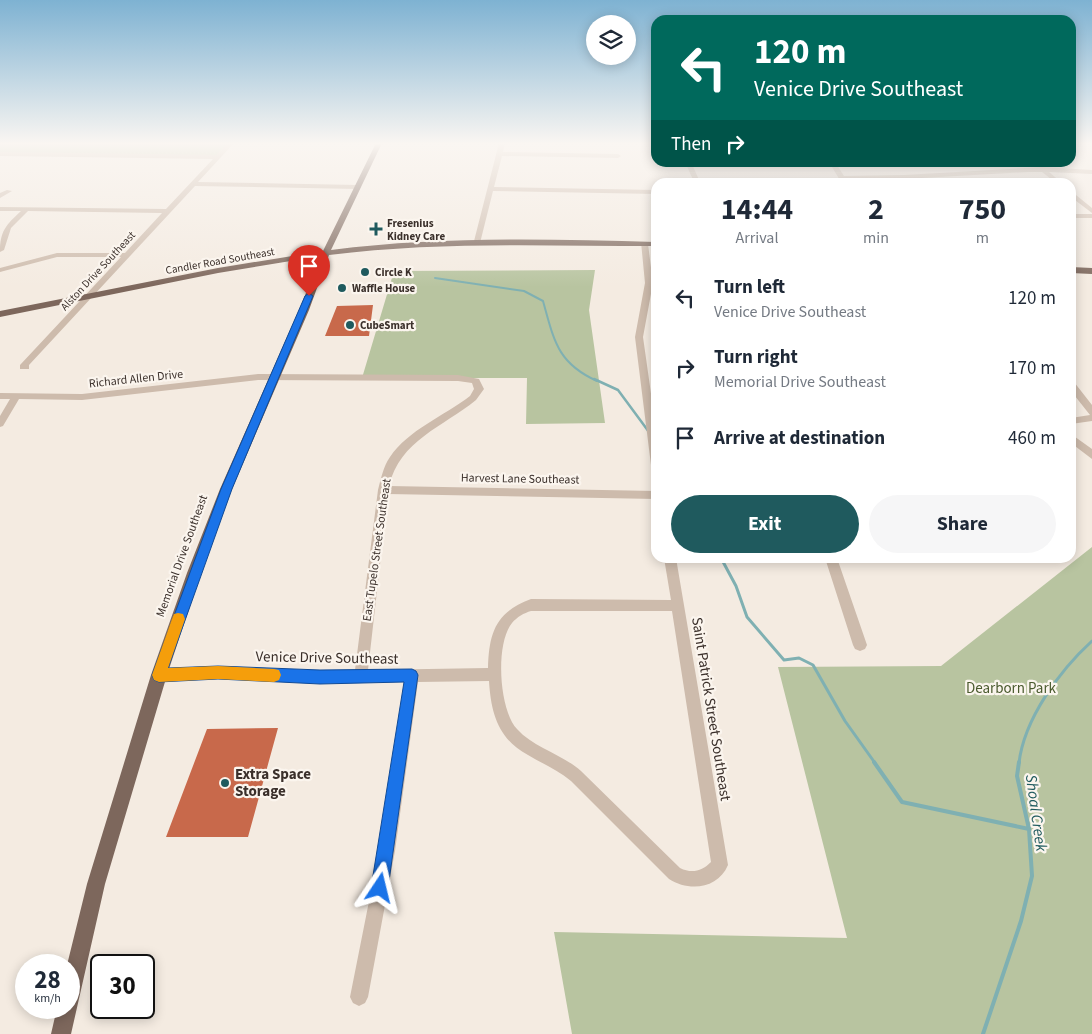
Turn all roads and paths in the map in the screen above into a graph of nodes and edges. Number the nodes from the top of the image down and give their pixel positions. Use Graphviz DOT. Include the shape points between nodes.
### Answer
graph roads {
  1 [pos="187,191"];
  2 [pos="356,191"];
  3 [pos="490,191"];
  4 [pos="615,191"];
  5 [pos="651,192"];
  6 [pos="1076,198"];
  7 [pos="0,209"];
  8 [pos="27,209"];
  9 [pos="1092,210"];
  10 [pos="169,211"];
  11 [pos="1076,216"];
  12 [pos="1092,216"];
  13 [pos="3,233"];
  14 [pos="476,243"];
  15 [pos="644,244"];
  16 [pos="651,244"];
  17 [pos="0,250"];
  18 [pos="326,253"];
  19 [pos="128,255"];
  20 [pos="0,270"];
  21 [pos="1076,270"];
  22 [pos="1092,271"];
  23 [pos="89,296"];
  24 [pos="0,314"];
  25 [pos="26,367"];
  26 [pos="274,378"];
  27 [pos="472,379"];
  28 [pos="1076,391"];
  29 [pos="0,396"];
  30 [pos="16,397"];
  31 [pos="1092,412"];
  32 [pos="1092,418"];
  33 [pos="1076,420"];
  34 [pos="0,424"];
  35 [pos="651,427"];
  36 [pos="1076,441"];
  37 [pos="1092,455"];
  38 [pos="383,490"];
  39 [pos="651,495"];
  40 [pos="671,563"];
  41 [pos="833,563"];
  42 [pos="678,606"];
  43 [pos="860,645"];
  44 [pos="494,674"];
  45 [pos="159,675"];
  46 [pos="412,675"];
  47 [pos="361,676"];
  48 [pos="80,954"];
  49 [pos="359,997"];
  50 [pos="64,1019"];
  51 [pos="61,1034"];
  1 -- 10 [label="street, Alston Drive Southeast"];
  2 -- 18 [label="main road, Memorial Drive Southeast"];
  3 -- 14 [label="street"];
  4 -- 5 [label="street"];
  6 -- 9 [label="street"];
  7 -- 8 [label="street"];
  8 -- 10 [label="street"];
  8 -- 13 [label="street"];
  10 -- 19 [label="street, Alston Drive Southeast"];
  11 -- 12 [label="street"];
  13 -- 17 [label="street"];
  14 -- 15 [label="main road, Candler Road Southeast" via="564,241"];
  14 -- 18 [label="main road, Candler Road Southeast"];
  15 -- 16 [label="main road, Candler Road Southeast"];
  15 -- 35 [label="street" via="649,283 639,337"];
  18 -- 23 [label="main road, Candler Road Southeast"];
  18 -- 26 [label="main road, Memorial Drive Southeast"];
  19 -- 20 [label="street" via="57,255"];
  19 -- 23 [label="street, Alston Drive Southeast"];
  21 -- 22 [label="main road"];
  23 -- 24 [label="main road, Candler Road Southeast"];
  23 -- 25 [label="street, Alston Drive Southeast" via="23,366"];
  26 -- 27 [label="street, Richard Allen Drive"];
  26 -- 30 [label="street, Richard Allen Drive" via="258,377 82,397"];
  26 -- 45 [label="main road, Memorial Drive Southeast" via="223,498"];
  27 -- 38 [label="street, East Tupelo Street Southeast" via="479,385 476,393 399,453 388,470"];
  28 -- 31 [label="street"];
  29 -- 30 [label="street, Richard Allen Drive"];
  30 -- 34 [label="street"];
  32 -- 33 [label="street"];
  36 -- 37 [label="street"];
  38 -- 39 [label="street, Harvest Lane Southeast"];
  38 -- 47 [label="street, East Tupelo Street Southeast"];
  40 -- 42 [label="street, Saint Patrick Street Southeast"];
  41 -- 43 [label="street"];
  42 -- 44 [label="street" via="531,605 520,608 503,625"];
  42 -- 44 [label="street, Saint Patrick Street Southeast" via="720,866 711,876 697,880 678,877 564,767 536,753 509,731 498,707"];
  44 -- 46 [label="street, Venice Drive Southeast"];
  45 -- 47 [label="street, Venice Drive Southeast"];
  45 -- 48 [label="main road, Memorial Drive Southeast" via="96,884"];
  46 -- 47 [label="street, Venice Drive Southeast"];
  46 -- 49 [label="street" via="387,851"];
  50 -- 51 [label="main road"];
}
